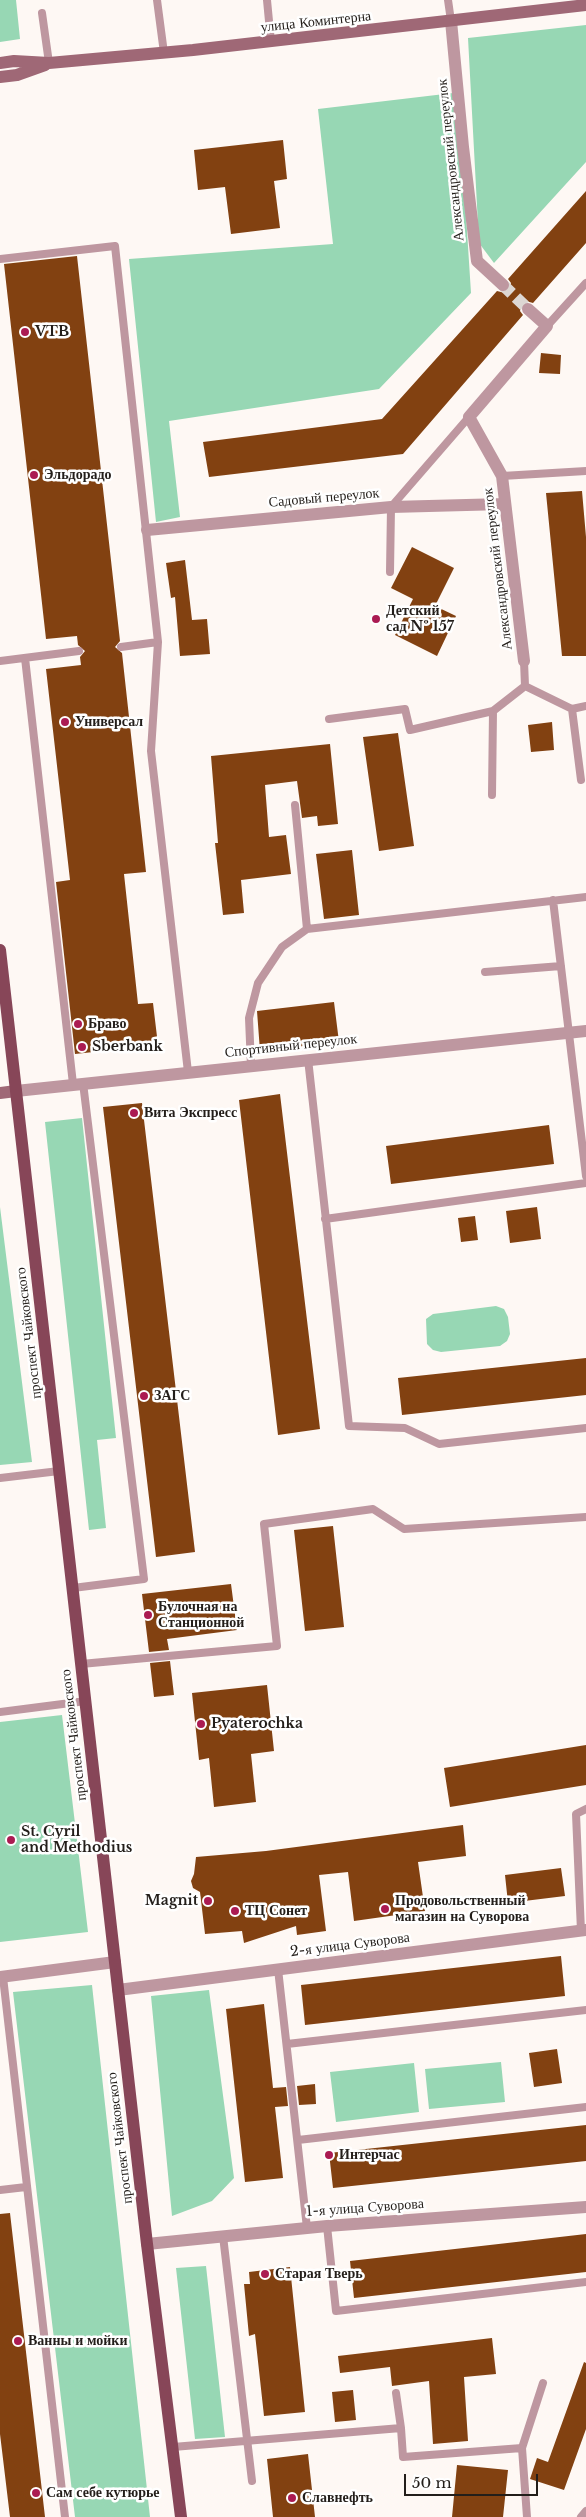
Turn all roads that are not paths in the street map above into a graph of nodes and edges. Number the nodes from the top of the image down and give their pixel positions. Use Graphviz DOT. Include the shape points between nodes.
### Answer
graph roads {
  1 [pos="157,0"];
  2 [pos="267,0"];
  3 [pos="448,0"];
  4 [pos="586,5"];
  5 [pos="42,13"];
  6 [pos="451,21"];
  7 [pos="271,42"];
  8 [pos="164,53"];
  9 [pos="0,63"];
  10 [pos="49,63"];
  11 [pos="0,77"];
  12 [pos="0,259"];
  13 [pos="586,283"];
  14 [pos="503,285"];
  15 [pos="528,309"];
  16 [pos="547,326"];
  17 [pos="470,417"];
  18 [pos="586,471"];
  19 [pos="502,476"];
  20 [pos="504,504"];
  21 [pos="391,507"];
  22 [pos="147,530"];
  23 [pos="390,572"];
  24 [pos="158,642"];
  25 [pos="121,647"];
  26 [pos="79,651"];
  27 [pos="26,658"];
  28 [pos="0,660"];
  29 [pos="524,661"];
  30 [pos="525,686"];
  31 [pos="586,706"];
  32 [pos="572,709"];
  33 [pos="492,711"];
  34 [pos="329,719"];
  35 [pos="581,780"];
  36 [pos="492,794"];
  37 [pos="295,805"];
  38 [pos="586,897"];
  39 [pos="553,900"];
  40 [pos="307,929"];
  41 [pos="0,950"];
  42 [pos="561,966"];
  43 [pos="485,972"];
  44 [pos="586,1031"];
  45 [pos="569,1032"];
  46 [pos="308,1060"];
  47 [pos="251,1066"];
  48 [pos="188,1072"];
  49 [pos="78,1084"];
  50 [pos="16,1091"];
  51 [pos="0,1092"];
  52 [pos="586,1176"];
  53 [pos="586,1183"];
  54 [pos="325,1218"];
  55 [pos="586,1428"];
  56 [pos="59,1471"];
  57 [pos="0,1478"];
  58 [pos="586,1517"];
  59 [pos="73,1588"];
  60 [pos="81,1664"];
  61 [pos="86,1701"];
  62 [pos="0,1712"];
  63 [pos="586,1809"];
  64 [pos="583,1930"];
  65 [pos="115,1962"];
  66 [pos="278,1969"];
  67 [pos="2,1977"];
  68 [pos="118,1990"];
  69 [pos="586,2010"];
  70 [pos="287,2044"];
  71 [pos="586,2107"];
  72 [pos="298,2140"];
  73 [pos="26,2187"];
  74 [pos="0,2190"];
  75 [pos="586,2207"];
  76 [pos="327,2226"];
  77 [pos="308,2228"];
  78 [pos="223,2236"];
  79 [pos="147,2244"];
  80 [pos="586,2282"];
  81 [pos="544,2383"];
  82 [pos="396,2393"];
  83 [pos="401,2428"];
  84 [pos="247,2441"];
  85 [pos="173,2447"];
  86 [pos="522,2448"];
  87 [pos="252,2480"];
  88 [pos="586,2511"];
  89 [pos="65,2517"];
  90 [pos="182,2517"];
  91 [pos="526,2517"];
  92 [pos="581,2517"];
  1 -- 8 [label="lane"];
  2 -- 7 [label="lane"];
  3 -- 6 [label="lane"];
  4 -- 6 [label="main road, улица Коминтерна"];
  5 -- 10 [label="lane"];
  6 -- 7 [label="main road, улица Коминтерна"];
  6 -- 14 [label="street, Александровский переулок" via="477,261"];
  7 -- 8 [label="main road, улица Коминтерна"];
  8 -- 10 [label="main road, улица Коминтерна"];
  9 -- 10 [label="main road, улица Коминтерна"];
  10 -- 11 [label="main road, улица Коминтерна" via="17,75"];
  12 -- 22 [label="lane" via="116,246"];
  13 -- 16 [label="lane"];
  15 -- 16 [label="street"];
  16 -- 17 [label="street"];
  17 -- 19 [label="street, Александровский переулок"];
  17 -- 21 [label="lane"];
  18 -- 19 [label="lane"];
  19 -- 20 [label="street, Александровский переулок"];
  20 -- 21 [label="street, Садовый переулок"];
  20 -- 29 [label="street, Александровский переулок"];
  21 -- 22 [label="street, Садовый переулок"];
  21 -- 23 [label="lane"];
  22 -- 24 [label="lane"];
  24 -- 25 [label="lane"];
  24 -- 48 [label="lane" via="152,751"];
  26 -- 27 [label="lane"];
  27 -- 28 [label="lane"];
  27 -- 49 [label="lane"];
  29 -- 30 [label="lane"];
  30 -- 32 [label="lane"];
  30 -- 33 [label="lane"];
  31 -- 32 [label="lane"];
  32 -- 35 [label="lane"];
  33 -- 34 [label="lane" via="410,730 405,709"];
  33 -- 36 [label="lane"];
  37 -- 40 [label="lane"];
  38 -- 39 [label="lane"];
  39 -- 40 [label="lane"];
  39 -- 42 [label="lane"];
  40 -- 47 [label="lane" via="282,947 258,983 249,1018"];
  41 -- 50 [label="main road, проспект Чайковского"];
  42 -- 43 [label="lane"];
  42 -- 45 [label="lane"];
  44 -- 45 [label="street, Спортивный переулок"];
  45 -- 46 [label="street, Спортивный переулок"];
  45 -- 52 [label="lane"];
  46 -- 47 [label="street, Спортивный переулок"];
  46 -- 54 [label="lane"];
  47 -- 48 [label="street, Спортивный переулок"];
  48 -- 49 [label="street, Спортивный переулок"];
  49 -- 50 [label="street, Спортивный переулок"];
  49 -- 59 [label="lane" via="144,1579"];
  50 -- 51 [label="main road, Спортивный переулок"];
  50 -- 56 [label="main road, проспект Чайковского"];
  53 -- 54 [label="lane"];
  54 -- 55 [label="lane" via="349,1426 405,1428 439,1444"];
  56 -- 57 [label="lane"];
  56 -- 59 [label="main road, проспект Чайковского"];
  58 -- 60 [label="lane" via="404,1529 373,1509 264,1524 277,1646"];
  59 -- 60 [label="main road, проспект Чайковского"];
  60 -- 61 [label="main road, проспект Чайковского"];
  61 -- 62 [label="lane"];
  61 -- 65 [label="main road, проспект Чайковского"];
  63 -- 64 [label="lane" via="576,1814"];
  64 -- 66 [label="street, 2-я улица Суворова"];
  65 -- 67 [label="street"];
  65 -- 68 [label="main road, проспект Чайковского"];
  66 -- 68 [label="street, 2-я улица Суворова"];
  66 -- 70 [label="lane"];
  67 -- 73 [label="lane"];
  68 -- 79 [label="main road, проспект Чайковского"];
  69 -- 70 [label="lane"];
  70 -- 72 [label="lane"];
  71 -- 72 [label="lane"];
  72 -- 77 [label="lane"];
  73 -- 74 [label="lane"];
  73 -- 89 [label="lane"];
  75 -- 76 [label="street, 1-я улица Суворова"];
  76 -- 77 [label="street, 1-я улица Суворова"];
  76 -- 80 [label="lane" via="336,2311"];
  77 -- 78 [label="street, 1-я улица Суворова"];
  78 -- 79 [label="street, 1-я улица Суворова"];
  78 -- 84 [label="lane"];
  79 -- 85 [label="main road, проспект Чайковского"];
  81 -- 86 [label="lane"];
  82 -- 83 [label="lane"];
  83 -- 84 [label="lane"];
  83 -- 86 [label="lane" via="404,2457"];
  84 -- 85 [label="lane"];
  84 -- 87 [label="lane"];
  85 -- 90 [label="main road, проспект Чайковского"];
  86 -- 91 [label="lane"];
  88 -- 92 [label="lane"];
}
